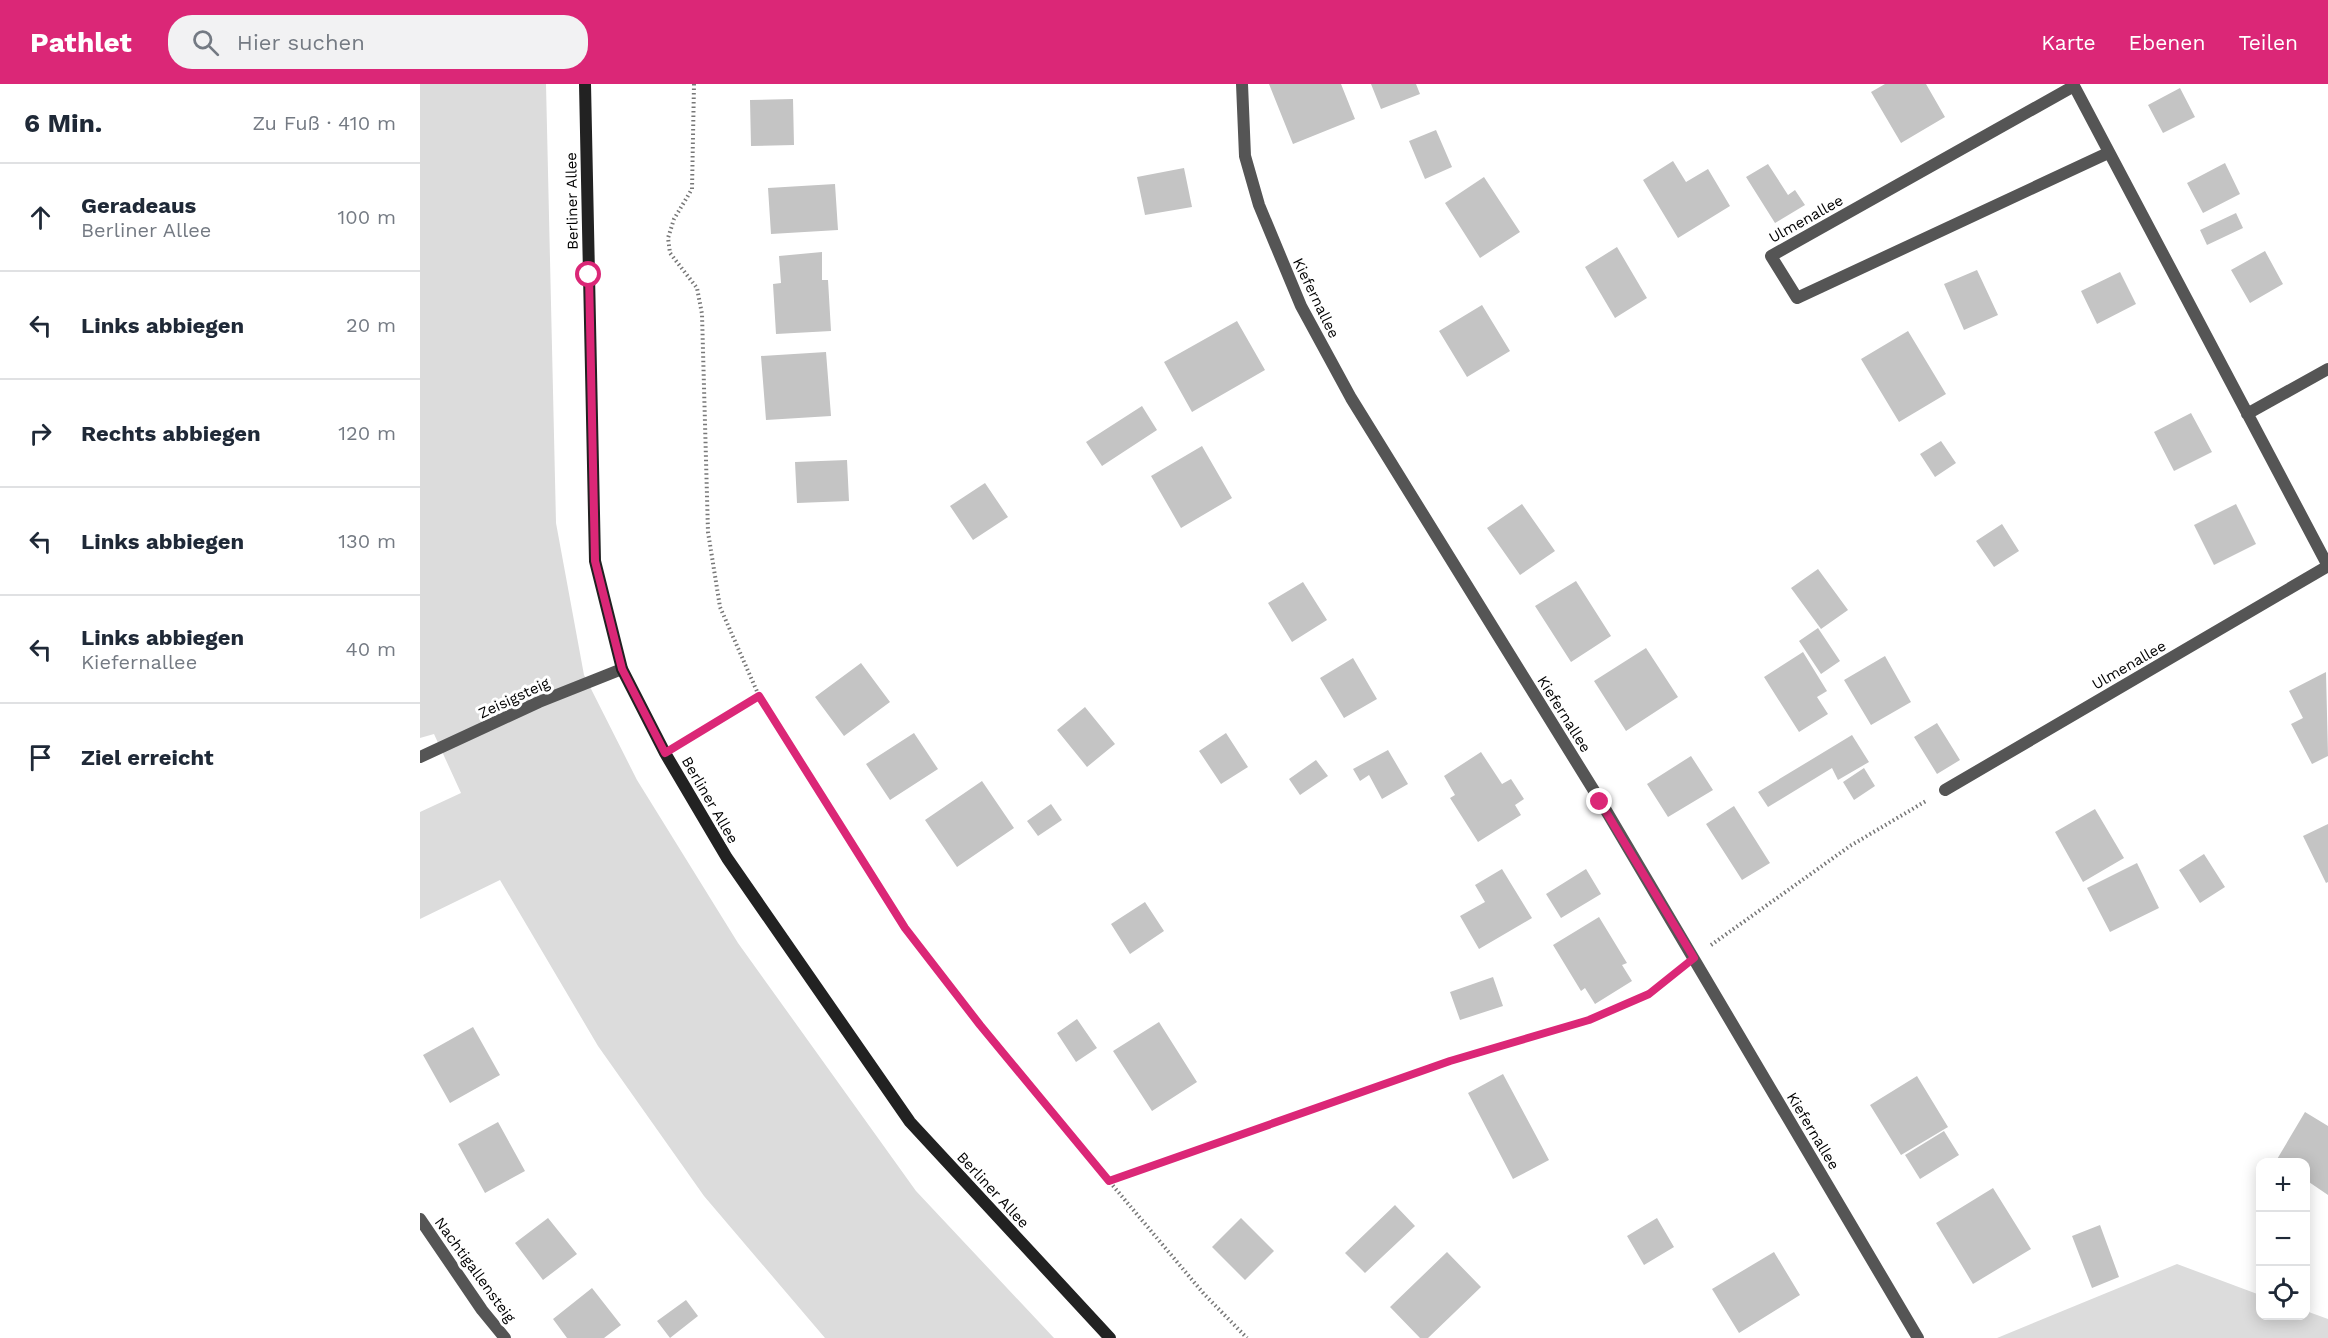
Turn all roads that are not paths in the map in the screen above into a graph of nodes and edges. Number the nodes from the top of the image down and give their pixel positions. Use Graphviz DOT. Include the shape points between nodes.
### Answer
graph roads {
  1 [pos="585,84"];
  2 [pos="1242,84"];
  3 [pos="2074,85"];
  4 [pos="2108,153"];
  5 [pos="2328,369"];
  6 [pos="2247,414"];
  7 [pos="2328,566"];
  8 [pos="622,669"];
  9 [pos="420,758"];
  10 [pos="1945,790"];
  11 [pos="420,1219"];
  12 [pos="505,1338"];
  13 [pos="1110,1338"];
  14 [pos="1918,1338"];
  1 -- 8 [label="main road, Berliner Allee" via="595,561"];
  2 -- 14 [label="street, Kiefernallee" via="1245,156 1259,205 1301,306 1351,398 1594,792"];
  3 -- 4 [label="street, Ulmenallee"];
  3 -- 4 [label="street, Ulmenallee" via="1771,256 1797,298"];
  4 -- 6 [label="street, Ulmenallee"];
  5 -- 6 [label="street"];
  6 -- 7 [label="street, Ulmenallee"];
  7 -- 10 [label="street, Ulmenallee"];
  8 -- 9 [label="street, Zeisigsteig" via="539,702"];
  8 -- 13 [label="main road, Berliner Allee" via="665,753 731,865 910,1122"];
  11 -- 12 [label="street, Nachtigallensteig"];
}
